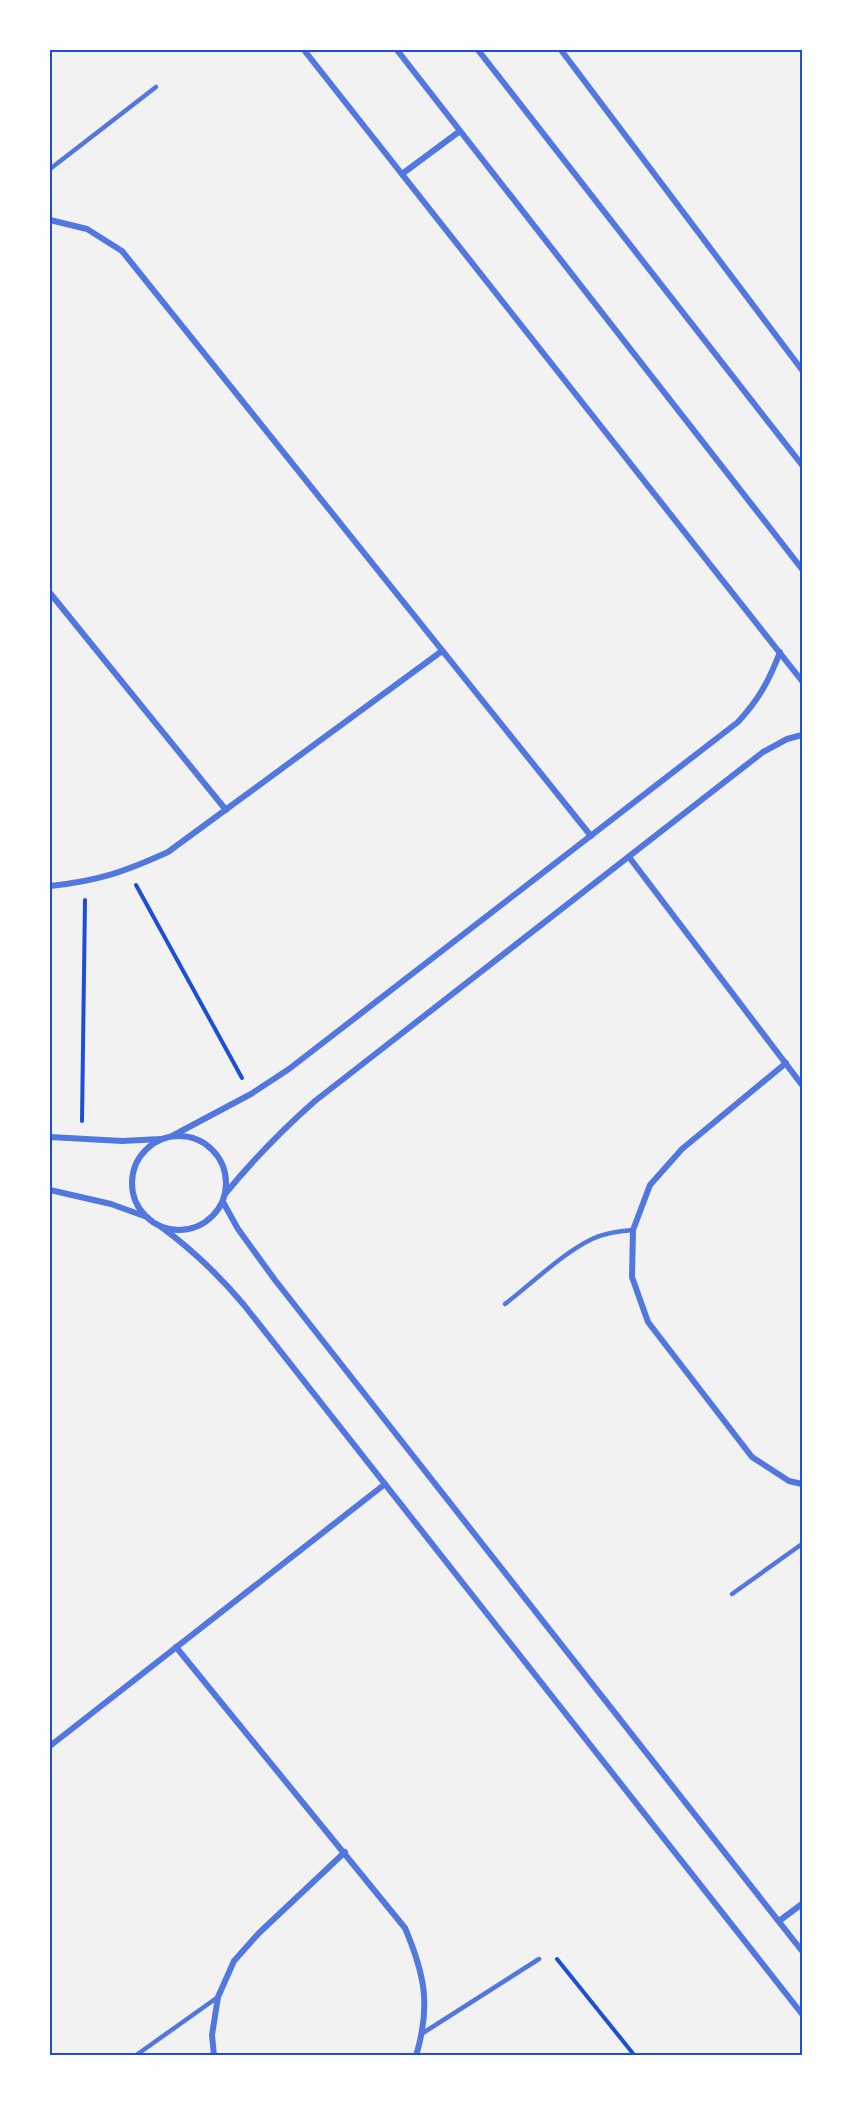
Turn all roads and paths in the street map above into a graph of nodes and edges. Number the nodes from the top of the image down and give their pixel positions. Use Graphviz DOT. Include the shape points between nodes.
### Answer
graph roads {
  1 [pos="304,50"];
  2 [pos="397,50"];
  3 [pos="478,50"];
  4 [pos="561,50"];
  5 [pos="156,87"];
  6 [pos="460,131"];
  7 [pos="50,169"];
  8 [pos="402,174"];
  9 [pos="50,220"];
  10 [pos="802,370"];
  11 [pos="802,465"];
  12 [pos="802,569"];
  13 [pos="50,593"];
  14 [pos="442,651"];
  15 [pos="780,652"];
  16 [pos="802,681"];
  17 [pos="802,735"];
  18 [pos="226,810"];
  19 [pos="591,836"];
  20 [pos="629,857"];
  21 [pos="128,870"];
  22 [pos="86,882"];
  23 [pos="50,886"];
  24 [pos="786,1063"];
  25 [pos="802,1085"];
  26 [pos="251,1094"];
  27 [pos="172,1136"];
  28 [pos="50,1137"];
  29 [pos="162,1139"];
  30 [pos="82,1140"];
  31 [pos="50,1190"];
  32 [pos="225,1194"];
  33 [pos="223,1202"];
  34 [pos="147,1218"];
  35 [pos="160,1226"];
  36 [pos="633,1230"];
  37 [pos="505,1304"];
  38 [pos="385,1484"];
  39 [pos="802,1484"];
  40 [pos="802,1544"];
  41 [pos="732,1594"];
  42 [pos="176,1647"];
  43 [pos="50,1746"];
  44 [pos="345,1852"];
  45 [pos="802,1904"];
  46 [pos="779,1921"];
  47 [pos="802,1950"];
  48 [pos="539,1959"];
  49 [pos="218,1997"];
  50 [pos="802,2014"];
  51 [pos="423,2033"];
  52 [pos="135,2055"];
  53 [pos="214,2055"];
  54 [pos="416,2055"];
  55 [pos="635,2055"];
  1 -- 8 [label="street"];
  2 -- 6 [label="street"];
  3 -- 11 [label="street"];
  4 -- 10 [label="street"];
  5 -- 7 [label="lane"];
  6 -- 8 [label="street"];
  6 -- 12 [label="street"];
  8 -- 15 [label="street"];
  9 -- 14 [label="street" via="87,229 122,251"];
  13 -- 18 [label="street"];
  14 -- 18 [label="street"];
  14 -- 19 [label="street"];
  15 -- 16 [label="street"];
  15 -- 19 [label="street" via="757,701 738,722"];
  17 -- 20 [label="street" via="763,752"];
  18 -- 21 [label="street" via="168,852"];
  19 -- 26 [label="street" via="289,1069"];
  20 -- 24 [label="street"];
  20 -- 32 [label="street" via="315,1101"];
  21 -- 22 [label="street"];
  21 -- 26 [label="path"];
  22 -- 23 [label="street"];
  22 -- 30 [label="path"];
  24 -- 25 [label="street"];
  24 -- 36 [label="street" via="682,1149 650,1185"];
  26 -- 27 [label="street"];
  27 -- 29 [label="street"];
  27 -- 32 [label="street" via="190,1137 207,1144 220,1158 226,1176"];
  28 -- 30 [label="street"];
  29 -- 30 [label="street"];
  29 -- 34 [label="street" via="148,1147 133,1174 133,1190"];
  31 -- 34 [label="street" via="111,1204"];
  32 -- 33 [label="street"];
  33 -- 35 [label="street" via="203,1224 174,1230"];
  33 -- 46 [label="street" via="274,1280"];
  34 -- 35 [label="street"];
  35 -- 38 [label="street" via="219,1275"];
  36 -- 37 [label="lane" via="592,1239"];
  36 -- 39 [label="street" via="632,1277 648,1322 752,1457 789,1481"];
  38 -- 42 [label="street"];
  38 -- 50 [label="street"];
  40 -- 41 [label="lane"];
  42 -- 43 [label="street"];
  42 -- 44 [label="street"];
  44 -- 49 [label="street" via="247,1947 234,1962"];
  44 -- 51 [label="street" via="405,1928 419,1961 425,1997"];
  45 -- 46 [label="street"];
  46 -- 47 [label="street"];
  48 -- 51 [label="lane"];
  48 -- 55 [label="path" via="560,1960"];
  49 -- 52 [label="lane"];
  49 -- 53 [label="street" via="212,2035"];
  51 -- 54 [label="street"];
}
